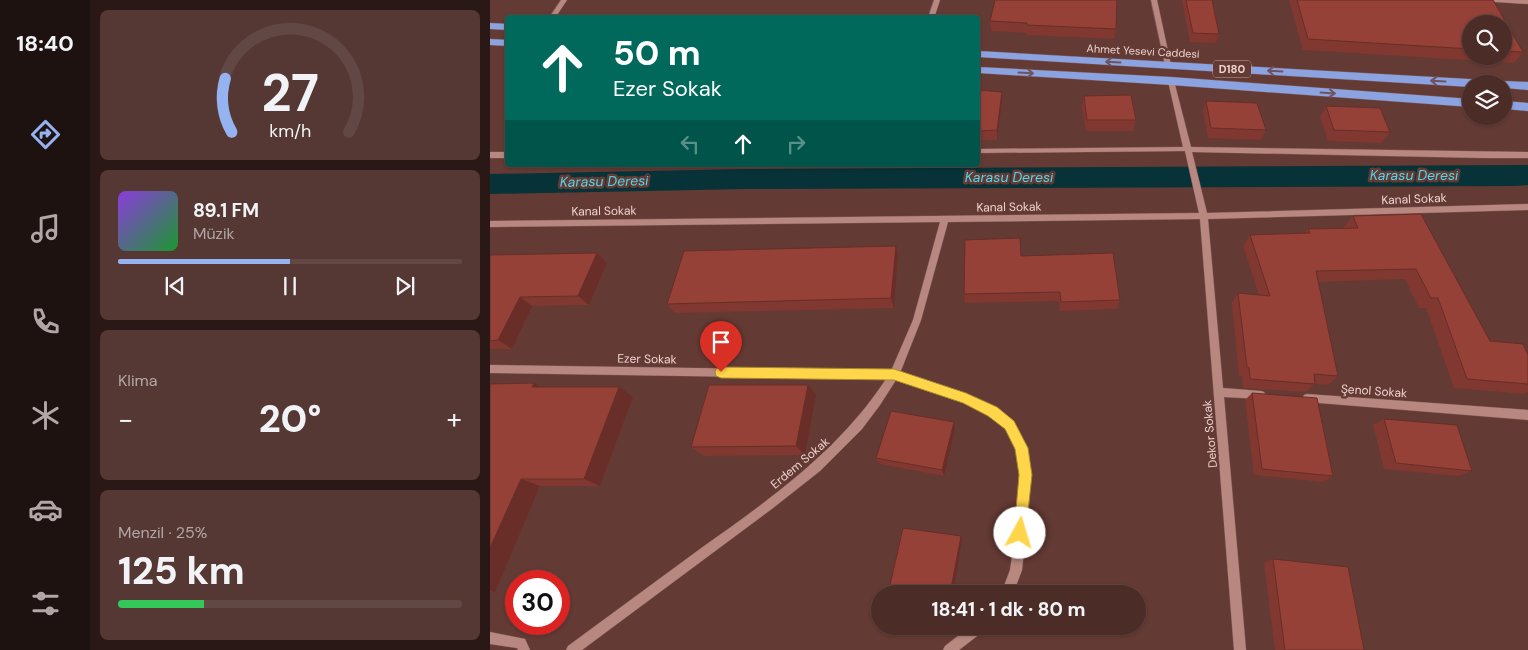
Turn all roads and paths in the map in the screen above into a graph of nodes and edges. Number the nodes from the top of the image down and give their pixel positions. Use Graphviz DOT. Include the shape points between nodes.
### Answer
graph roads {
  1 [pos="564,0"];
  2 [pos="937,0"];
  3 [pos="1154,0"];
  4 [pos="1495,0"];
  5 [pos="1528,2"];
  6 [pos="554,15"];
  7 [pos="932,15"];
  8 [pos="490,26"];
  9 [pos="505,28"];
  10 [pos="490,42"];
  11 [pos="505,43"];
  12 [pos="980,54"];
  13 [pos="1168,65"];
  14 [pos="980,70"];
  15 [pos="1171,81"];
  16 [pos="1462,83"];
  17 [pos="1512,85"];
  18 [pos="1528,86"];
  19 [pos="1462,102"];
  20 [pos="1512,106"];
  21 [pos="1528,107"];
  22 [pos="1187,149"];
  23 [pos="980,151"];
  24 [pos="490,155"];
  25 [pos="505,155"];
  26 [pos="1528,155"];
  27 [pos="1528,207"];
  28 [pos="1204,216"];
  29 [pos="945,219"];
  30 [pos="490,224"];
  31 [pos="490,369"];
  32 [pos="894,375"];
  33 [pos="1219,392"];
  34 [pos="1269,395"];
  35 [pos="1299,398"];
  36 [pos="1528,415"];
  37 [pos="1010,585"];
  38 [pos="969,635"];
  39 [pos="490,638"];
  40 [pos="524,650"];
  41 [pos="572,650"];
  42 [pos="949,650"];
  43 [pos="1240,650"];
  1 -- 6 [label="street"];
  2 -- 7 [label="street"];
  3 -- 13 [label="street"];
  4 -- 5 [label="street"];
  8 -- 9 [label="highway"];
  10 -- 11 [label="highway"];
  13 -- 12 [label="highway, Ahmet Yesevi Caddesi / D180, one-way"];
  16 -- 13 [label="highway, Ahmet Yesevi Caddesi / D180, one-way"];
  14 -- 15 [label="highway, D180, one-way"];
  15 -- 19 [label="highway, D180, one-way"];
  15 -- 22 [label="street"];
  17 -- 18 [label="highway"];
  20 -- 21 [label="highway"];
  22 -- 23 [label="street"];
  22 -- 26 [label="street"];
  22 -- 28 [label="street, Dekor Sokak"];
  24 -- 25 [label="street"];
  27 -- 28 [label="street, Kanal Sokak"];
  28 -- 29 [label="street, Kanal Sokak"];
  28 -- 33 [label="street, Dekor Sokak"];
  29 -- 30 [label="street, Kanal Sokak"];
  29 -- 32 [label="street, Erdem Sokak" via="916,318"];
  31 -- 32 [label="street, Ezer Sokak"];
  32 -- 37 [label="street, Ezer Sokak" via="966,398 1010,425 1022,448 1026,475 1016,570"];
  32 -- 41 [label="street, Erdem Sokak" via="865,419 785,493"];
  33 -- 34 [label="street"];
  33 -- 43 [label="street, Dekor Sokak"];
  35 -- 36 [label="street, Şenol Sokak"];
  38 -- 42 [label="street"];
  39 -- 40 [label="street" via="521,643"];
}
